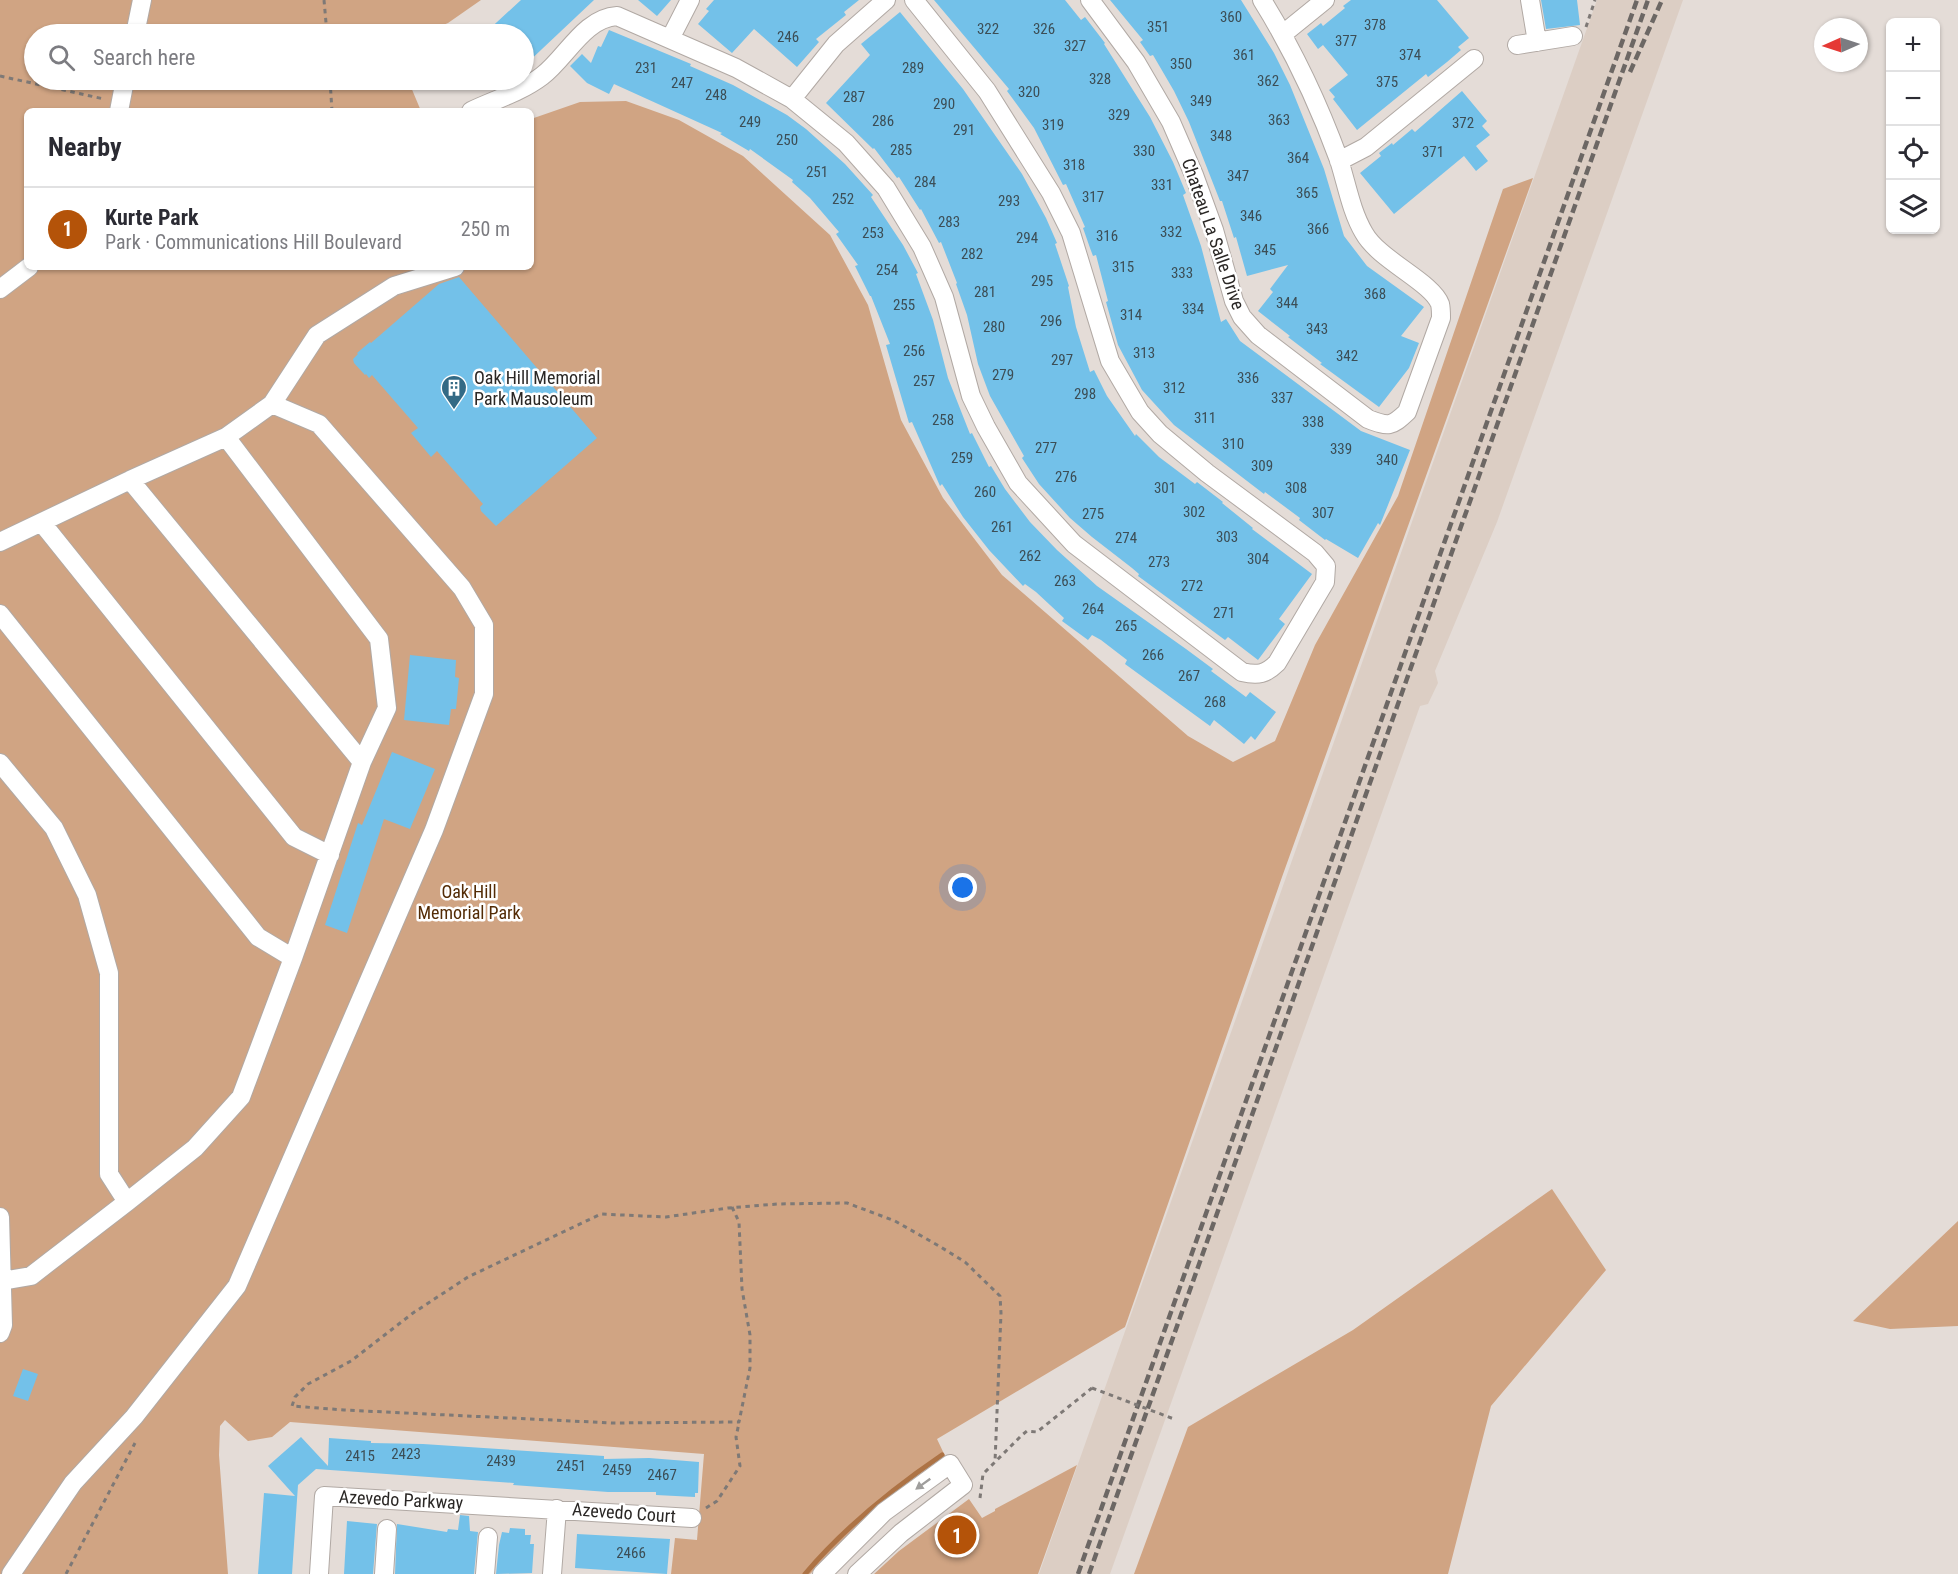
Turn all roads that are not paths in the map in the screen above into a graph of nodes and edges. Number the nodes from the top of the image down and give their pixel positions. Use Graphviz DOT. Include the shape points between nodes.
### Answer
graph roads {
  1 [pos="142,0"];
  2 [pos="690,0"];
  3 [pos="886,0"];
  4 [pos="914,0"];
  5 [pos="1090,0"];
  6 [pos="1262,0"];
  7 [pos="1325,0"];
  8 [pos="1530,0"];
  9 [pos="137,24"];
  10 [pos="1283,34"];
  11 [pos="1572,36"];
  12 [pos="670,39"];
  13 [pos="1537,42"];
  14 [pos="1517,45"];
  15 [pos="1474,59"];
  16 [pos="534,80"];
  17 [pos="123,90"];
  18 [pos="516,90"];
  19 [pos="792,99"];
  20 [pos="120,107"];
  21 [pos="478,108"];
  22 [pos="1339,161"];
  23 [pos="25,270"];
  24 [pos="445,270"];
  25 [pos="0,289"];
  26 [pos="272,404"];
  27 [pos="226,437"];
  28 [pos="130,480"];
  29 [pos="42,523"];
  30 [pos="0,542"];
  31 [pos="0,614"];
  32 [pos="362,762"];
  33 [pos="0,763"];
  34 [pos="330,855"];
  35 [pos="293,958"];
  36 [pos="127,1202"];
  37 [pos="0,1217"];
  38 [pos="2,1281"];
  39 [pos="0,1334"];
  40 [pos="556,1509"];
  41 [pos="692,1518"];
  42 [pos="387,1529"];
  43 [pos="488,1536"];
  44 [pos="11,1574"];
  45 [pos="319,1574"];
  46 [pos="384,1574"];
  47 [pos="485,1574"];
  48 [pos="552,1574"];
  49 [pos="822,1574"];
  50 [pos="857,1574"];
  1 -- 9 [label="street"];
  2 -- 12 [label="street"];
  3 -- 19 [label="street" via="836,44"];
  4 -- 19 [label="street" via="987,90 1051,193 1071,233 1110,361 1140,412 1207,473 1315,553 1326,566 1325,582 1268,672 1242,672 1074,544 1018,483 971,396 944,297 922,247 886,188 846,143"];
  5 -- 22 [label="street, Chateau La Salle Drive" via="1136,62 1171,122 1198,186 1242,317 1258,335 1368,419 1395,423 1407,412 1441,318 1440,304 1432,292 1378,251 1365,236"];
  6 -- 10 [label="street, Chateau La Salle Drive"];
  7 -- 10 [label="street"];
  8 -- 13 [label="street"];
  10 -- 22 [label="street, Chateau La Salle Drive"];
  11 -- 13 [label="street"];
  12 -- 16 [label="street" via="616,16 607,17 595,22"];
  12 -- 19 [label="street" via="736,68"];
  13 -- 14 [label="street"];
  15 -- 22 [label="street" via="1366,147"];
  17 -- 20 [label="street"];
  18 -- 21 [label="street"];
  23 -- 25 [label="street"];
  24 -- 26 [label="street" via="394,286 317,336"];
  26 -- 27 [label="street"];
  26 -- 44 [label="street" via="319,424 462,588 484,625 484,694 434,830 237,1286 134,1417 73,1483"];
  27 -- 28 [label="street"];
  27 -- 32 [label="street" via="379,639 387,708"];
  28 -- 29 [label="street"];
  28 -- 32 [label="street"];
  29 -- 30 [label="street"];
  29 -- 34 [label="street" via="294,837"];
  31 -- 35 [label="street" via="258,936"];
  32 -- 34 [label="street"];
  33 -- 36 [label="street" via="54,828 87,895 109,973 109,1174"];
  34 -- 35 [label="street"];
  35 -- 36 [label="street" via="241,1097 195,1148"];
  36 -- 38 [label="street" via="31,1276"];
  37 -- 38 [label="street"];
  38 -- 39 [label="street"];
  40 -- 41 [label="street, Azevedo Court"];
  40 -- 45 [label="street, Azevedo Parkway" via="324,1496"];
  40 -- 48 [label="street"];
  42 -- 46 [label="street"];
  43 -- 47 [label="street"];
  50 -- 49 [label="street, one-way" via="901,1533 963,1485 950,1464 884,1512"];
}
